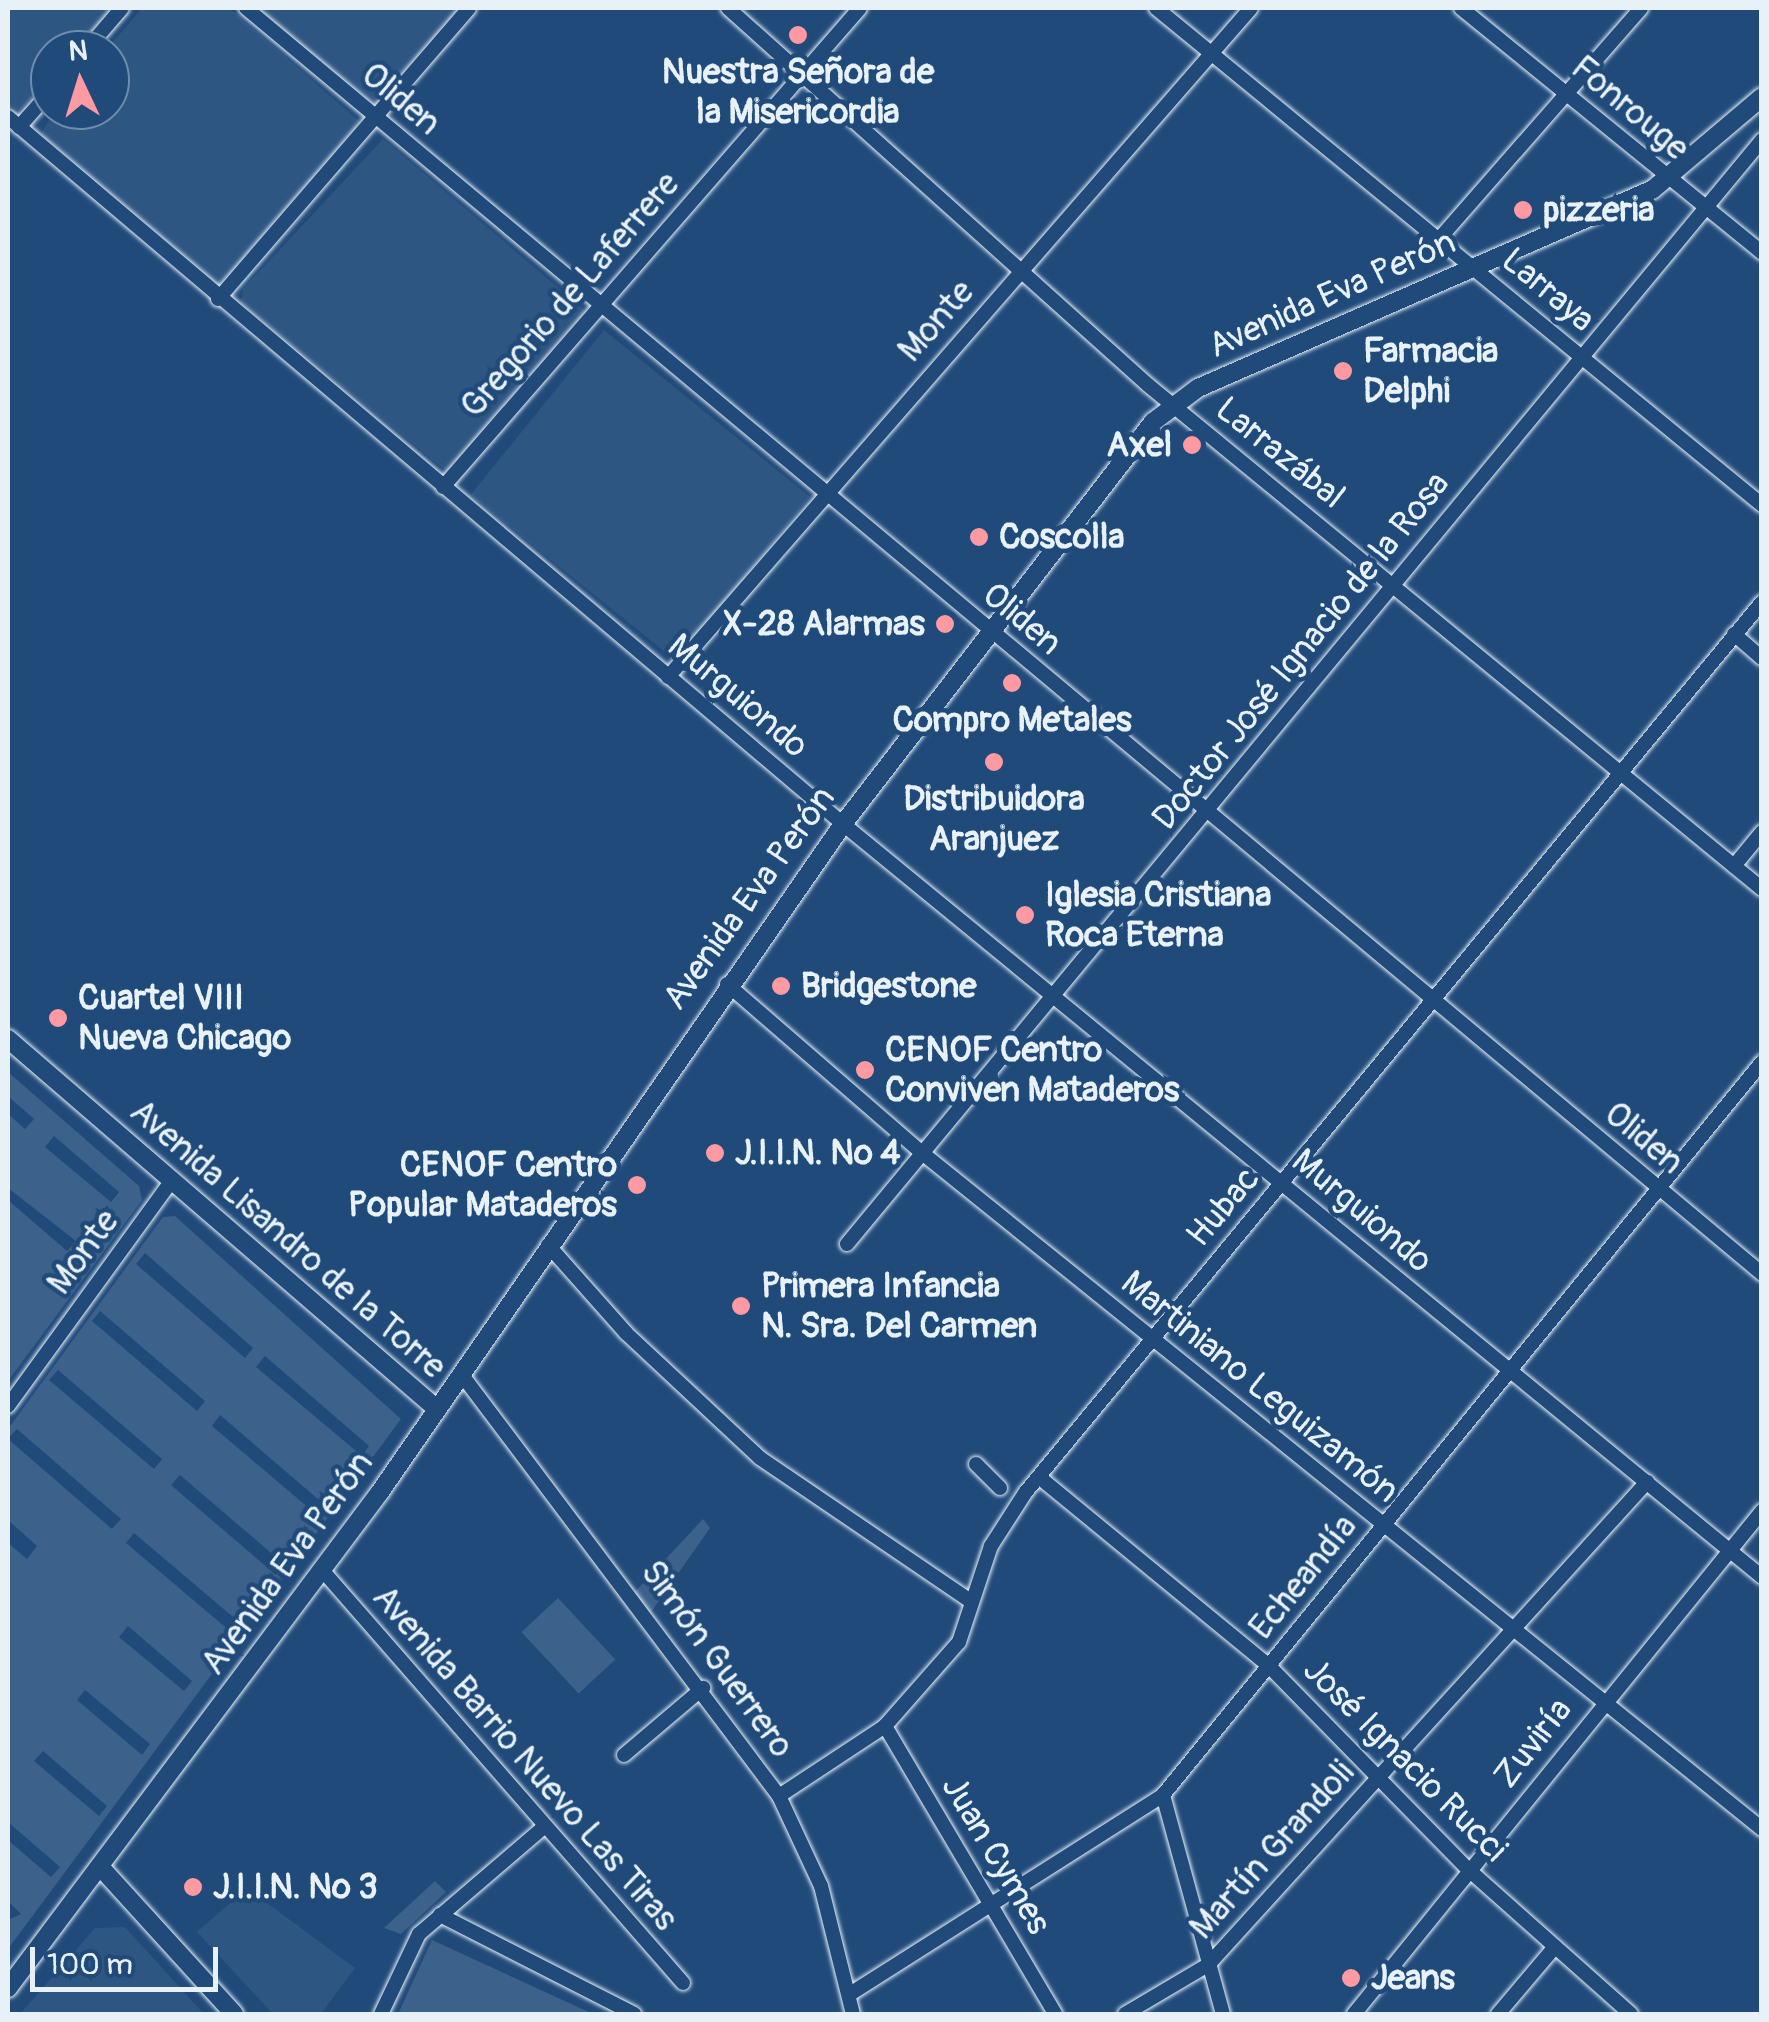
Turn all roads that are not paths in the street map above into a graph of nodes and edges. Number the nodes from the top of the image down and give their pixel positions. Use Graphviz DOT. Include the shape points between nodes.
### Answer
graph roads {
  1 [pos="122,8"];
  2 [pos="246,8"];
  3 [pos="469,8"];
  4 [pos="728,8"];
  5 [pos="860,8"];
  6 [pos="1156,8"];
  7 [pos="1251,8"];
  8 [pos="1461,8"];
  9 [pos="1641,8"];
  10 [pos="103,30"];
  11 [pos="1212,53"];
  12 [pos="800,76"];
  13 [pos="1566,93"];
  14 [pos="1762,97"];
  15 [pos="375,116"];
  16 [pos="13,122"];
  17 [pos="1762,140"];
  18 [pos="1668,180"];
  19 [pos="1708,209"];
  20 [pos="1440,238"];
  21 [pos="1762,253"];
  22 [pos="1474,268"];
  23 [pos="1019,271"];
  24 [pos="218,299"];
  25 [pos="599,307"];
  26 [pos="1582,358"];
  27 [pos="1173,404"];
  28 [pos="443,487"];
  29 [pos="825,496"];
  30 [pos="1762,505"];
  31 [pos="1393,585"];
  32 [pos="1762,602"];
  33 [pos="990,631"];
  34 [pos="1734,634"];
  35 [pos="1762,658"];
  36 [pos="668,676"];
  37 [pos="1618,770"];
  38 [pos="1206,816"];
  39 [pos="843,824"];
  40 [pos="1762,832"];
  41 [pos="1734,866"];
  42 [pos="1762,889"];
  43 [pos="727,984"];
  44 [pos="1053,994"];
  45 [pos="1432,999"];
  46 [pos="8,1038"];
  47 [pos="1762,1062"];
  48 [pos="921,1152"];
  49 [pos="171,1182"];
  50 [pos="1281,1184"];
  51 [pos="1659,1190"];
  52 [pos="847,1244"];
  53 [pos="548,1245"];
  54 [pos="1762,1274"];
  55 [pos="1152,1340"];
  56 [pos="1506,1370"];
  57 [pos="462,1375"];
  58 [pos="8,1406"];
  59 [pos="437,1409"];
  60 [pos="976,1464"];
  61 [pos="1039,1477"];
  62 [pos="1647,1482"];
  63 [pos="1000,1488"];
  64 [pos="1762,1511"];
  65 [pos="1384,1525"];
  66 [pos="1730,1551"];
  67 [pos="323,1571"];
  68 [pos="1762,1577"];
  69 [pos="972,1602"];
  70 [pos="1512,1631"];
  71 [pos="1268,1666"];
  72 [pos="704,1688"];
  73 [pos="1603,1704"];
  74 [pos="885,1726"];
  75 [pos="624,1755"];
  76 [pos="1381,1774"];
  77 [pos="1163,1795"];
  78 [pos="779,1796"];
  79 [pos="545,1826"];
  80 [pos="1762,1829"];
  81 [pos="104,1871"];
  82 [pos="1470,1872"];
  83 [pos="994,1911"];
  84 [pos="440,1915"];
  85 [pos="1554,1948"];
  86 [pos="1208,1966"];
  87 [pos="683,1983"];
  88 [pos="8,1988"];
  89 [pos="850,1994"];
  90 [pos="234,2014"];
  91 [pos="381,2014"];
  92 [pos="634,2014"];
  93 [pos="853,2014"];
  94 [pos="1055,2014"];
  95 [pos="1125,2014"];
  96 [pos="1222,2014"];
  97 [pos="1354,2014"];
  98 [pos="1498,2014"];
  99 [pos="1630,2014"];
  1 -- 10 [label="street"];
  2 -- 15 [label="street, Oliden"];
  3 -- 15 [label="street"];
  4 -- 12 [label="street, Larrazábal"];
  5 -- 12 [label="street, Gregorio de Laferrere"];
  6 -- 11 [label="street, Larraya"];
  7 -- 11 [label="street, Monte"];
  8 -- 13 [label="street, Fonrouge"];
  9 -- 13 [label="street"];
  11 -- 20 [label="street, Larraya"];
  11 -- 23 [label="street, Monte"];
  12 -- 23 [label="street, Larrazábal"];
  12 -- 25 [label="street, Gregorio de Laferrere"];
  13 -- 18 [label="street, Fonrouge"];
  13 -- 20 [label="street"];
  14 -- 18 [label="main road, Avenida Eva Perón"];
  15 -- 24 [label="street"];
  15 -- 25 [label="street, Oliden"];
  16 -- 24 [label="street, Murguiondo"];
  17 -- 19 [label="street, Doctor José Ignacio de la Rosa"];
  18 -- 19 [label="street, Fonrouge"];
  18 -- 22 [label="main road, Avenida Eva Perón"];
  19 -- 21 [label="street, Fonrouge"];
  19 -- 26 [label="street, Doctor José Ignacio de la Rosa"];
  20 -- 22 [label="street, Larraya"];
  22 -- 26 [label="street, Larraya"];
  22 -- 27 [label="main road, Avenida Eva Perón"];
  23 -- 27 [label="street, Larrazábal"];
  23 -- 29 [label="street, Monte"];
  24 -- 28 [label="street, Murguiondo"];
  25 -- 28 [label="street, Gregorio de Laferrere"];
  25 -- 29 [label="street, Oliden"];
  26 -- 30 [label="street, Larraya"];
  26 -- 31 [label="street, Doctor José Ignacio de la Rosa"];
  27 -- 31 [label="street, Larrazábal"];
  27 -- 33 [label="main road, Avenida Eva Perón"];
  28 -- 36 [label="street, Murguiondo"];
  29 -- 33 [label="street, Oliden"];
  29 -- 36 [label="street, Monte"];
  31 -- 37 [label="street, Larrazábal"];
  31 -- 38 [label="street, Doctor José Ignacio de la Rosa"];
  32 -- 34 [label="street, Hubac"];
  33 -- 38 [label="street, Oliden"];
  33 -- 39 [label="main road, Avenida Eva Perón"];
  34 -- 35 [label="street"];
  34 -- 37 [label="street, Hubac"];
  36 -- 39 [label="street, Murguiondo"];
  37 -- 41 [label="street, Larrazábal"];
  37 -- 45 [label="street, Hubac"];
  38 -- 44 [label="street, Doctor José Ignacio de la Rosa"];
  38 -- 45 [label="street, Oliden"];
  39 -- 43 [label="main road, Avenida Eva Perón"];
  39 -- 44 [label="street, Murguiondo"];
  40 -- 41 [label="street"];
  41 -- 42 [label="street, Larrazábal"];
  43 -- 48 [label="street, Martiniano Leguizamón"];
  43 -- 53 [label="main road, Avenida Eva Perón"];
  44 -- 48 [label="street, Doctor José Ignacio de la Rosa"];
  44 -- 50 [label="street, Murguiondo"];
  45 -- 50 [label="street, Hubac"];
  45 -- 51 [label="street, Oliden"];
  46 -- 49 [label="main road, Avenida Lisandro de la Torre"];
  47 -- 51 [label="street, Echeandía"];
  48 -- 52 [label="street, Doctor José Ignacio de la Rosa"];
  48 -- 55 [label="street, Martiniano Leguizamón"];
  49 -- 58 [label="street, Monte"];
  49 -- 59 [label="main road, Avenida Lisandro de la Torre"];
  50 -- 55 [label="street, Hubac"];
  50 -- 56 [label="street, Murguiondo"];
  51 -- 54 [label="street, Oliden"];
  51 -- 56 [label="street, Echeandía"];
  53 -- 57 [label="main road, Avenida Eva Perón"];
  53 -- 69 [label="street" via="626,1333 760,1458"];
  55 -- 61 [label="street, Hubac"];
  55 -- 65 [label="street, Martiniano Leguizamón"];
  56 -- 62 [label="street, Murguiondo"];
  56 -- 65 [label="street, Echeandía"];
  57 -- 59 [label="main road, Avenida Eva Perón"];
  57 -- 72 [label="street, Simón Guerrero"];
  59 -- 67 [label="main road, Avenida Eva Perón"];
  60 -- 63 [label="street"];
  61 -- 69 [label="street, Hubac" via="991,1546"];
  61 -- 71 [label="street, José Ignacio Rucci"];
  62 -- 66 [label="street, Murguiondo"];
  62 -- 70 [label="street, Martín Grandoli"];
  64 -- 66 [label="street, Zuviría"];
  65 -- 70 [label="street, Martiniano Leguizamón"];
  65 -- 71 [label="street, Echeandía"];
  66 -- 68 [label="street, Murguiondo"];
  66 -- 73 [label="street, Zuviría"];
  67 -- 79 [label="street, Avenida Barrio Nuevo Las Tiras"];
  67 -- 81 [label="main road, Avenida Eva Perón"];
  69 -- 74 [label="street, Hubac" via="959,1642"];
  70 -- 73 [label="street, Martiniano Leguizamón"];
  70 -- 76 [label="street, Martín Grandoli"];
  71 -- 76 [label="street, José Ignacio Rucci"];
  71 -- 77 [label="street, Echeandía"];
  72 -- 75 [label="street"];
  72 -- 78 [label="street, Simón Guerrero"];
  73 -- 80 [label="street, Martiniano Leguizamón"];
  73 -- 82 [label="street, Zuviría"];
  74 -- 78 [label="street, Hubac"];
  74 -- 83 [label="street, Juan Cymes"];
  76 -- 82 [label="street, José Ignacio Rucci"];
  76 -- 86 [label="street, Martín Grandoli"];
  77 -- 83 [label="street, Echeandía"];
  77 -- 86 [label="street"];
  78 -- 89 [label="street, Simón Guerrero" via="822,1886"];
  79 -- 84 [label="street"];
  79 -- 87 [label="street, Avenida Barrio Nuevo Las Tiras"];
  81 -- 88 [label="main road, Avenida Eva Perón"];
  81 -- 90 [label="main road"];
  82 -- 85 [label="street, José Ignacio Rucci"];
  82 -- 97 [label="street, Zuviría"];
  83 -- 89 [label="street, Echeandía"];
  83 -- 94 [label="street, Juan Cymes"];
  84 -- 91 [label="street" via="418,1934"];
  84 -- 92 [label="street"];
  85 -- 98 [label="street"];
  85 -- 99 [label="street, José Ignacio Rucci"];
  86 -- 95 [label="street, Martín Grandoli"];
  86 -- 96 [label="street"];
  89 -- 93 [label="street, Simón Guerrero"];
}
